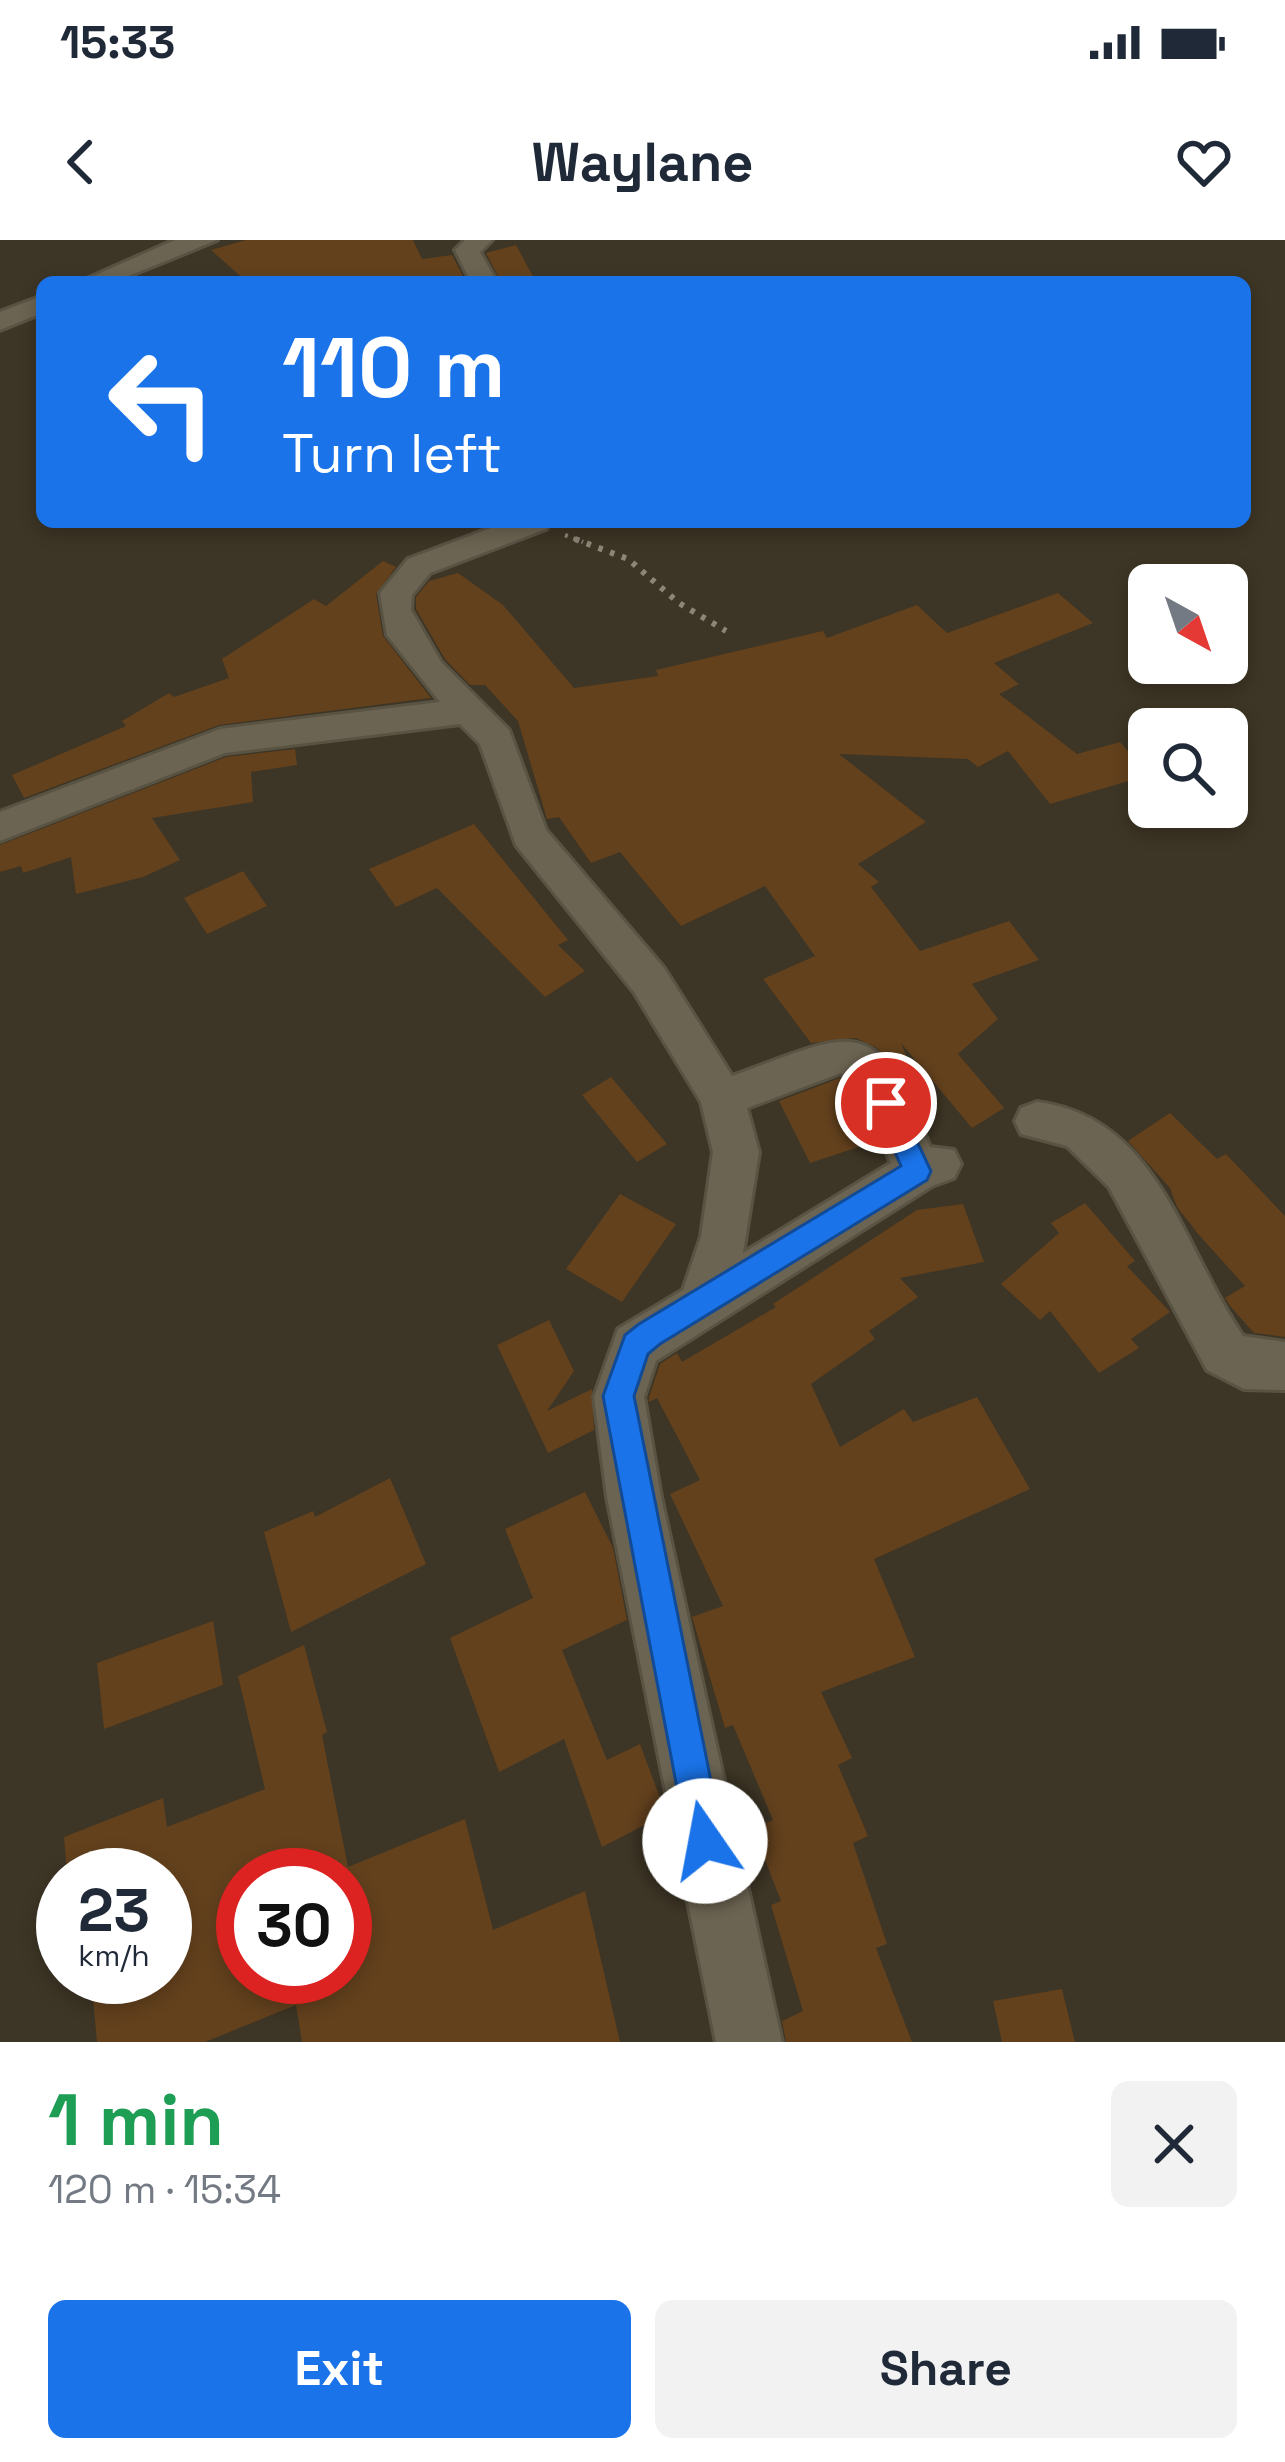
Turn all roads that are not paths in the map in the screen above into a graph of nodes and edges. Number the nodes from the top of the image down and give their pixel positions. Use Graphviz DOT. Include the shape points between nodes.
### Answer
graph roads {
  1 [pos="206,240"];
  2 [pos="463,244"];
  3 [pos="107,276"];
  4 [pos="481,276"];
  5 [pos="36,307"];
  6 [pos="0,322"];
  7 [pos="527,528"];
  8 [pos="466,711"];
  9 [pos="0,827"];
  10 [pos="722,1098"];
  11 [pos="1037,1121"];
  12 [pos="702,1305"];
  13 [pos="1285,1366"];
  14 [pos="748,2042"];
  1 -- 3 [label="street"];
  2 -- 4 [label="street"];
  5 -- 6 [label="street"];
  7 -- 8 [label="street" via="428,560 396,593 404,635"];
  8 -- 9 [label="street" via="220,742"];
  8 -- 10 [label="street" via="496,739 529,835 649,980"];
  10 -- 12 [label="street" via="736,1152 725,1237"];
  10 -- 12 [label="street" via="852,1056 870,1069 927,1167"];
  11 -- 13 [label="street" via="1071,1126 1101,1145 1140,1198 1225,1353 1244,1365"];
  12 -- 14 [label="street" via="636,1346 619,1396"];
}
